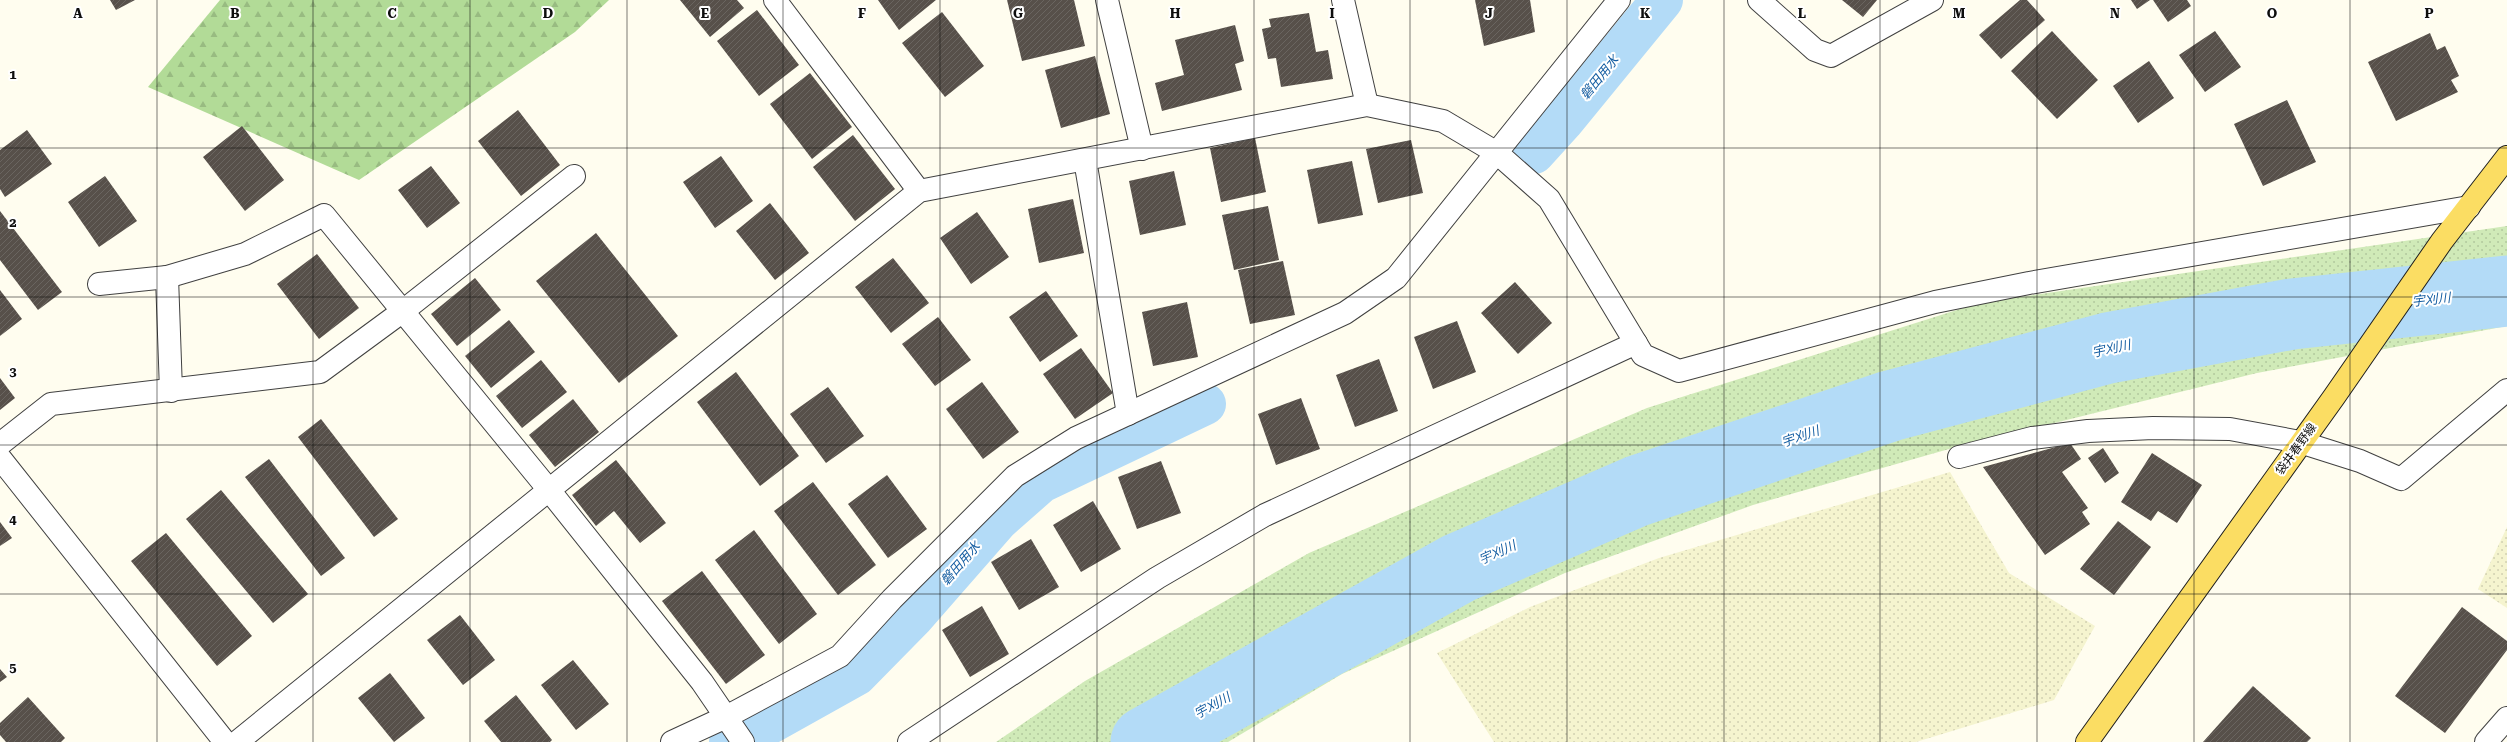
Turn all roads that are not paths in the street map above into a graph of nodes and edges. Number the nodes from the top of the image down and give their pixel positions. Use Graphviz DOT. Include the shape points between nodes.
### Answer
graph roads {
  1 [pos="775,0"];
  2 [pos="1107,0"];
  3 [pos="1343,0"];
  4 [pos="1620,0"];
  5 [pos="1759,0"];
  6 [pos="1932,0"];
  7 [pos="1367,105"];
  8 [pos="1142,149"];
  9 [pos="1497,153"];
  10 [pos="2507,157"];
  11 [pos="1085,160"];
  12 [pos="574,176"];
  13 [pos="919,191"];
  14 [pos="2468,207"];
  15 [pos="167,277"];
  16 [pos="99,284"];
  17 [pos="402,311"];
  18 [pos="1636,343"];
  19 [pos="2507,390"];
  20 [pos="171,391"];
  21 [pos="1128,414"];
  22 [pos="2300,442"];
  23 [pos="0,444"];
  24 [pos="1959,457"];
  25 [pos="0,458"];
  26 [pos="549,490"];
  27 [pos="726,717"];
  28 [pos="2507,718"];
  29 [pos="225,742"];
  30 [pos="237,742"];
  31 [pos="672,742"];
  32 [pos="743,742"];
  33 [pos="909,742"];
  34 [pos="2087,742"];
  35 [pos="2486,742"];
  1 -- 13 [label="street"];
  2 -- 8 [label="street"];
  3 -- 7 [label="street"];
  4 -- 9 [label="street"];
  5 -- 6 [label="street" via="1815,50 1831,56"];
  7 -- 8 [label="street"];
  7 -- 9 [label="street" via="1443,121"];
  8 -- 11 [label="street"];
  9 -- 18 [label="street" via="1549,199"];
  9 -- 21 [label="street" via="1396,278 1345,313"];
  10 -- 14 [label="main road, 袋井春野線"];
  11 -- 13 [label="street"];
  11 -- 21 [label="street"];
  12 -- 17 [label="street"];
  13 -- 26 [label="street"];
  14 -- 18 [label="street" via="2029,283 1935,302 1679,371 1643,355"];
  14 -- 22 [label="main road, 袋井春野線"];
  15 -- 16 [label="street"];
  15 -- 17 [label="street" via="245,254 324,215"];
  15 -- 20 [label="street"];
  17 -- 20 [label="street" via="320,372"];
  17 -- 26 [label="street"];
  18 -- 33 [label="street" via="1265,515 1157,578"];
  19 -- 22 [label="street" via="2401,479 2360,461"];
  20 -- 23 [label="street" via="52,404"];
  21 -- 27 [label="street" via="1076,438 1015,476 840,656"];
  22 -- 24 [label="street" via="2230,429 2153,428 2088,431 2032,438"];
  22 -- 34 [label="main road, 袋井春野線"];
  25 -- 29 [label="street"];
  26 -- 27 [label="street" via="702,682"];
  26 -- 30 [label="street"];
  27 -- 31 [label="street"];
  27 -- 32 [label="street"];
  28 -- 35 [label="street"];
}
